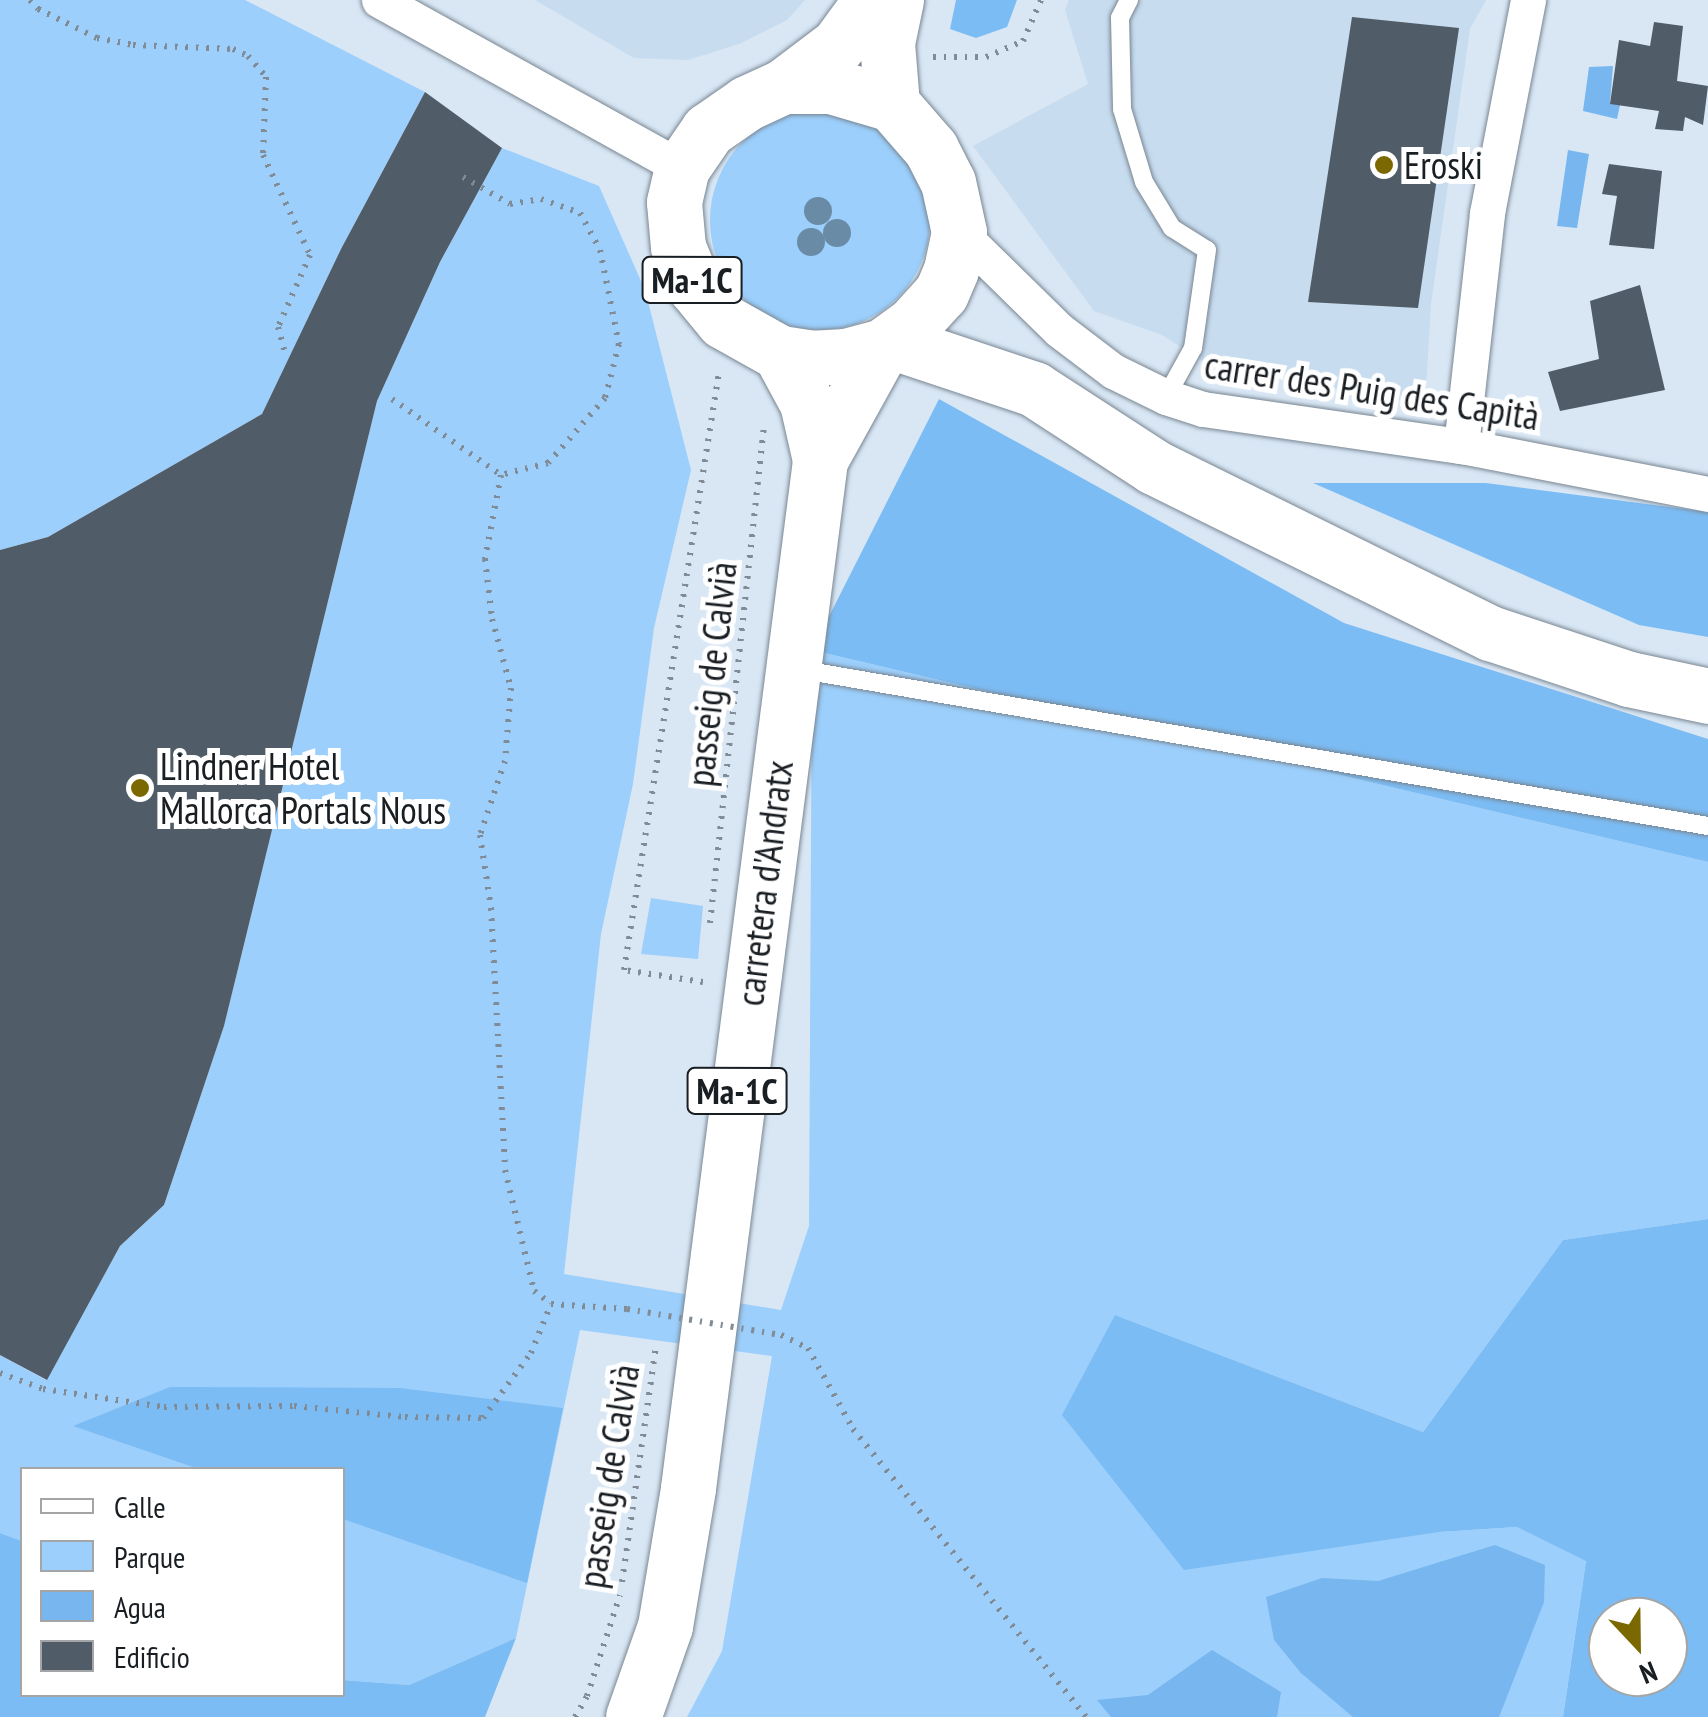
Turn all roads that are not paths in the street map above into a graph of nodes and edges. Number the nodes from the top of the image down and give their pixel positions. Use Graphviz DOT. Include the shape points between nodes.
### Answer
graph roads {
  1 [pos="379,0"];
  2 [pos="1129,0"];
  3 [pos="1528,0"];
  4 [pos="885,14"];
  5 [pos="784,86"];
  6 [pos="892,104"];
  7 [pos="682,168"];
  8 [pos="959,232"];
  9 [pos="941,292"];
  10 [pos="887,343"];
  11 [pos="780,354"];
  12 [pos="1034,389"];
  13 [pos="1166,397"];
  14 [pos="1462,446"];
  15 [pos="820,460"];
  16 [pos="1708,494"];
  17 [pos="791,668"];
  18 [pos="1708,696"];
  19 [pos="1708,826"];
  20 [pos="632,1717"];
  1 -- 7 [label="street"];
  2 -- 13 [label="lane" via="1120,18 1122,110 1144,182 1172,228 1207,250 1193,348"];
  3 -- 14 [label="street" via="1487,213"];
  4 -- 5 [label="main road, Ma-1C"];
  4 -- 6 [label="main road"];
  5 -- 6 [label="main road, Ma-1C" via="831,86"];
  5 -- 7 [label="main road, Ma-1C" via="708,130"];
  6 -- 8 [label="main road, Ma-1C" via="930,148 948,182"];
  7 -- 11 [label="main road, Ma-1C" via="674,202 678,248 694,286 723,321"];
  8 -- 9 [label="main road, Ma-1C"];
  8 -- 13 [label="street, carrer des Puig des Capità" via="1058,330 1112,371"];
  9 -- 10 [label="main road, Ma-1C"];
  9 -- 12 [label="main road"];
  10 -- 11 [label="main road, Ma-1C" via="830,357"];
  10 -- 12 [label="main road"];
  10 -- 15 [label="main road, carretera d'Andratx / Ma-1C"];
  11 -- 15 [label="main road, carretera d'Andratx / Ma-1C" via="807,403"];
  12 -- 18 [label="main road" via="1154,467 1490,633 1629,679"];
  13 -- 14 [label="street, carrer des Puig des Capità" via="1203,409"];
  14 -- 16 [label="street, carrer des Puig des Capità"];
  15 -- 17 [label="main road, carretera d'Andratx / Ma-1C"];
  17 -- 19 [label="lane"];
  17 -- 20 [label="main road, carretera d'Andratx / Ma-1C" via="688,1488 666,1626"];
}
